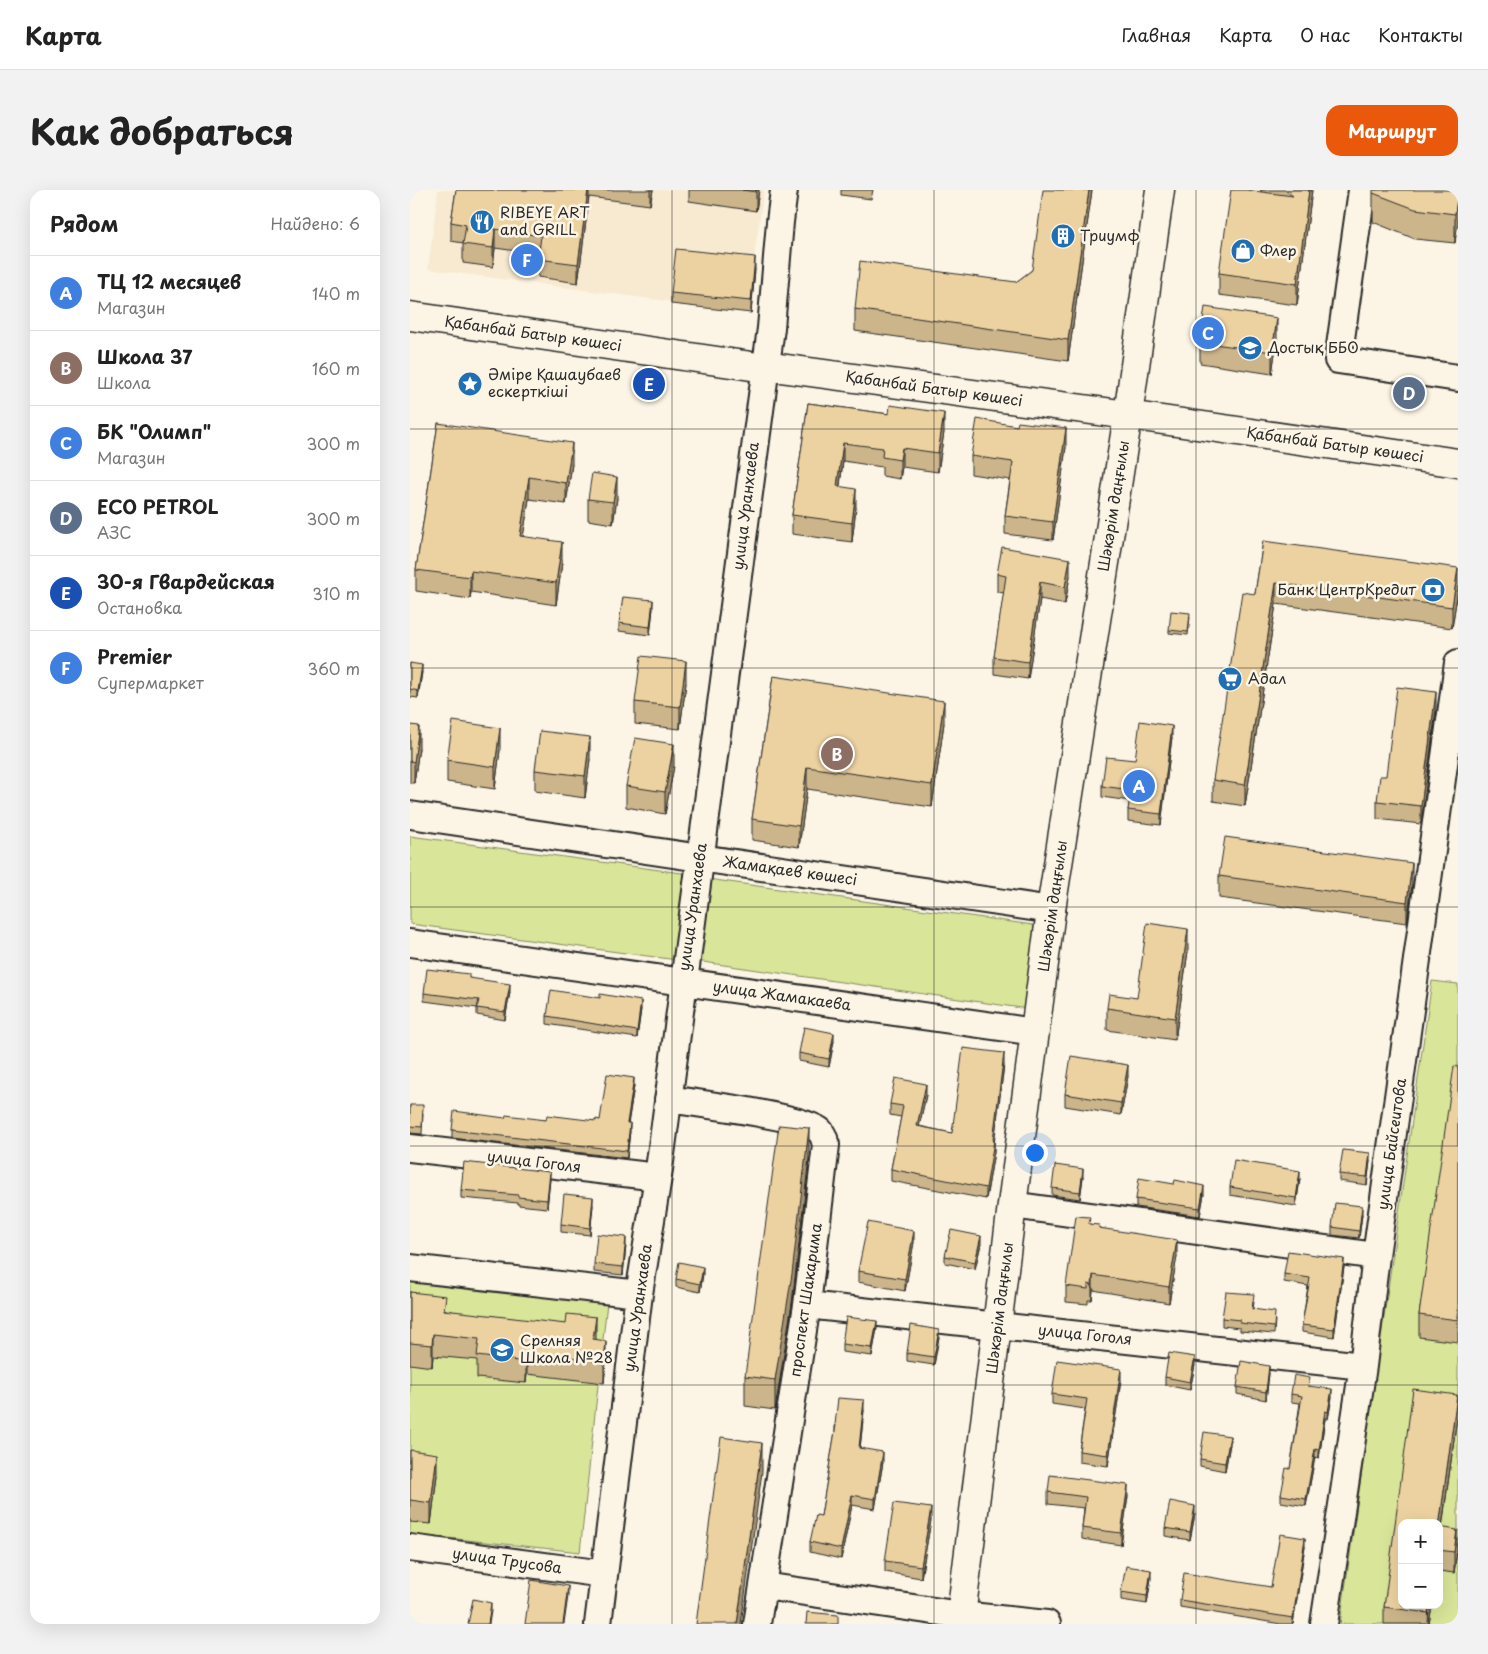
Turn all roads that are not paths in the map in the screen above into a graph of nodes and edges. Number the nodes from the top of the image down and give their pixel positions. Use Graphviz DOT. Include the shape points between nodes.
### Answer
graph roads {
  1 [pos="784,190"];
  2 [pos="1160,190"];
  3 [pos="1362,190"];
  4 [pos="410,316"];
  5 [pos="765,368"];
  6 [pos="1458,378"];
  7 [pos="1128,415"];
  8 [pos="1458,463"];
  9 [pos="1458,663"];
  10 [pos="410,815"];
  11 [pos="700,858"];
  12 [pos="1052,910"];
  13 [pos="410,943"];
  14 [pos="683,982"];
  15 [pos="1035,1032"];
  16 [pos="668,1099"];
  17 [pos="410,1148"];
  18 [pos="658,1177"];
  19 [pos="1012,1205"];
  20 [pos="1376,1256"];
  21 [pos="410,1268"];
  22 [pos="639,1294"];
  23 [pos="807,1304"];
  24 [pos="998,1325"];
  25 [pos="1364,1366"];
  26 [pos="410,1548"];
  27 [pos="604,1574"];
  28 [pos="764,1586"];
  29 [pos="961,1620"];
  30 [pos="598,1624"];
  31 [pos="757,1624"];
  32 [pos="1047,1624"];
  33 [pos="1324,1624"];
  1 -- 5 [label="street, улица Уранхаева"];
  2 -- 7 [label="main road, Шәкәрім даңғылы"];
  3 -- 6 [label="street" via="1338,360"];
  4 -- 5 [label="main road, Қабанбай Батыр көшесі"];
  5 -- 7 [label="main road, Қабанбай Батыр көшесі"];
  5 -- 11 [label="street, улица Уранхаева"];
  7 -- 8 [label="main road, Қабанбай Батыр көшесі"];
  7 -- 12 [label="main road, Шәкәрім даңғылы"];
  9 -- 20 [label="street, улица Байсеитова"];
  10 -- 11 [label="street, Жамақаев көшесі"];
  11 -- 12 [label="street, Жамақаев көшесі"];
  11 -- 14 [label="street, улица Уранхаева"];
  12 -- 15 [label="main road, Шәкәрім даңғылы"];
  13 -- 14 [label="street, улица Жамакаева"];
  14 -- 15 [label="street, улица Жамакаева"];
  14 -- 16 [label="street, улица Уранхаева"];
  15 -- 19 [label="main road, Шәкәрім даңғылы"];
  16 -- 18 [label="street, улица Уранхаева"];
  16 -- 23 [label="street, проспект Шакарима" via="806,1123 820,1132 826,1145"];
  17 -- 18 [label="street, улица Гоголя"];
  18 -- 22 [label="street, улица Уранхаева"];
  19 -- 20 [label="street"];
  19 -- 24 [label="main road, Шәкәрім даңғылы"];
  20 -- 25 [label="street, улица Байсеитова"];
  21 -- 22 [label="street"];
  22 -- 27 [label="street, улица Уранхаева"];
  23 -- 24 [label="street, улица Гоголя"];
  23 -- 28 [label="street, проспект Шакарима"];
  24 -- 25 [label="street, улица Гоголя"];
  24 -- 29 [label="main road, Шәкәрім даңғылы"];
  25 -- 33 [label="street, улица Байсеитова"];
  26 -- 27 [label="street, улица Трусова"];
  27 -- 30 [label="street, улица Уранхаева"];
  28 -- 29 [label="street"];
  28 -- 31 [label="street, проспект Шакарима"];
  29 -- 32 [label="street"];
}
